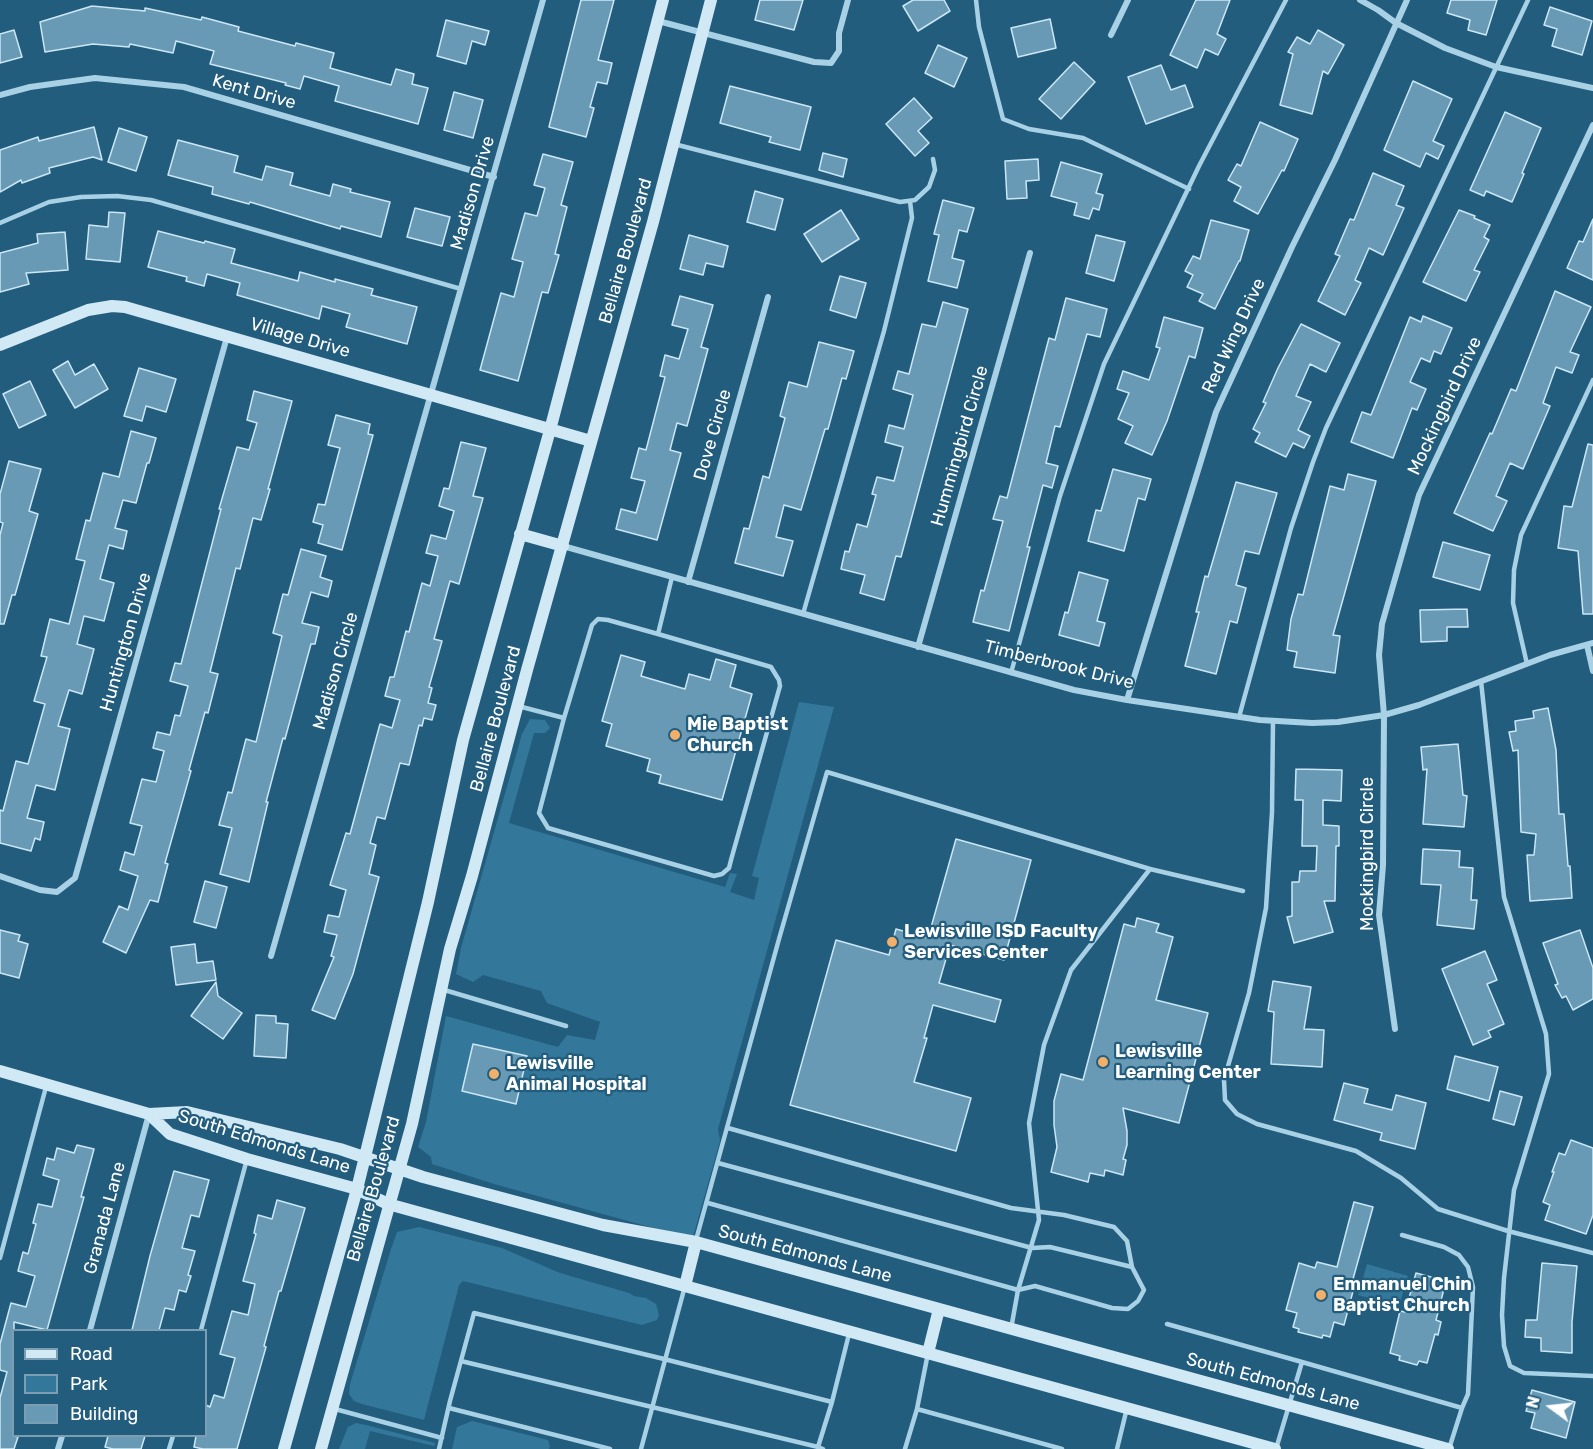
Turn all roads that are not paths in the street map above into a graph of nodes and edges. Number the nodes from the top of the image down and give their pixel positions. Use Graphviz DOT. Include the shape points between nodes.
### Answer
graph roads {
  1 [pos="543,0"];
  2 [pos="663,0"];
  3 [pos="711,0"];
  4 [pos="848,0"];
  5 [pos="976,0"];
  6 [pos="1128,0"];
  7 [pos="1286,0"];
  8 [pos="1360,0"];
  9 [pos="1407,0"];
  10 [pos="1528,0"];
  11 [pos="658,21"];
  12 [pos="1396,23"];
  13 [pos="703,32"];
  14 [pos="1111,35"];
  15 [pos="1496,67"];
  16 [pos="1593,88"];
  17 [pos="0,95"];
  18 [pos="1593,125"];
  19 [pos="674,144"];
  20 [pos="933,159"];
  21 [pos="494,177"];
  22 [pos="1189,189"];
  23 [pos="910,201"];
  24 [pos="0,223"];
  25 [pos="1030,253"];
  26 [pos="461,289"];
  27 [pos="768,297"];
  28 [pos="228,336"];
  29 [pos="0,345"];
  30 [pos="1593,380"];
  31 [pos="430,395"];
  32 [pos="550,430"];
  33 [pos="591,441"];
  34 [pos="520,534"];
  35 [pos="563,546"];
  36 [pos="672,578"];
  37 [pos="688,582"];
  38 [pos="803,614"];
  39 [pos="658,634"];
  40 [pos="1590,644"];
  41 [pos="918,647"];
  42 [pos="1527,664"];
  43 [pos="1593,671"];
  44 [pos="1011,673"];
  45 [pos="1481,681"];
  46 [pos="1127,700"];
  47 [pos="518,706"];
  48 [pos="1384,715"];
  49 [pos="1239,717"];
  50 [pos="564,718"];
  51 [pos="1273,721"];
  52 [pos="1150,869"];
  53 [pos="0,876"];
  54 [pos="1243,891"];
  55 [pos="271,956"];
  56 [pos="441,989"];
  57 [pos="566,1026"];
  58 [pos="1395,1029"];
  59 [pos="0,1071"];
  60 [pos="46,1084"];
  61 [pos="149,1114"];
  62 [pos="728,1128"];
  63 [pos="365,1156"];
  64 [pos="247,1159"];
  65 [pos="718,1163"];
  66 [pos="398,1168"];
  67 [pos="357,1189"];
  68 [pos="708,1203"];
  69 [pos="388,1204"];
  70 [pos="1038,1211"];
  71 [pos="1508,1231"];
  72 [pos="1402,1235"];
  73 [pos="696,1242"];
  74 [pos="1032,1248"];
  75 [pos="1593,1253"];
  76 [pos="0,1258"];
  77 [pos="1132,1267"];
  78 [pos="685,1286"];
  79 [pos="1018,1290"];
  80 [pos="939,1309"];
  81 [pos="1167,1324"];
  82 [pos="90,1329"];
  83 [pos="201,1329"];
  84 [pos="1011,1329"];
  85 [pos="849,1331"];
  86 [pos="928,1353"];
  87 [pos="664,1359"];
  88 [pos="461,1361"];
  89 [pos="1302,1362"];
  90 [pos="1593,1376"];
  91 [pos="832,1402"];
  92 [pos="1289,1405"];
  93 [pos="652,1407"];
  94 [pos="332,1408"];
  95 [pos="449,1408"];
  96 [pos="1127,1408"];
  97 [pos="1462,1408"];
  98 [pos="916,1409"];
  99 [pos="442,1438"];
  100 [pos="821,1448"];
  101 [pos="284,1449"];
  102 [pos="321,1449"];
  103 [pos="439,1449"];
  104 [pos="610,1449"];
  105 [pos="641,1449"];
  106 [pos="905,1449"];
  107 [pos="1062,1449"];
  108 [pos="1117,1449"];
  109 [pos="1275,1449"];
  110 [pos="1448,1449"];
  1 -- 21 [label="street, Madison Drive"];
  2 -- 11 [label="main road, Bellaire Boulevard"];
  3 -- 13 [label="main road, Bellaire Boulevard"];
  4 -- 13 [label="street" via="839,33 839,51 831,63 814,62"];
  5 -- 22 [label="lane" via="979,27 1003,119 1029,129 1083,138"];
  6 -- 14 [label="street"];
  7 -- 22 [label="lane"];
  8 -- 12 [label="street"];
  9 -- 12 [label="street, Red Wing Drive"];
  10 -- 15 [label="lane"];
  11 -- 13 [label="street"];
  11 -- 32 [label="main road, Bellaire Boulevard"];
  12 -- 15 [label="street" via="1444,48"];
  12 -- 46 [label="street, Red Wing Drive" via="1216,412"];
  13 -- 19 [label="main road, Bellaire Boulevard"];
  15 -- 16 [label="street"];
  15 -- 49 [label="lane" via="1312,462"];
  17 -- 21 [label="street, Kent Drive" via="95,78 184,87"];
  18 -- 48 [label="street, Mockingbird Drive" via="1419,495 1382,624 1379,655"];
  19 -- 23 [label="lane" via="900,202"];
  19 -- 33 [label="main road, Bellaire Boulevard"];
  20 -- 23 [label="lane" via="935,170 929,187"];
  21 -- 26 [label="street, Madison Drive"];
  22 -- 44 [label="lane" via="1104,364 1060,496"];
  23 -- 38 [label="lane" via="912,218 886,319"];
  24 -- 26 [label="lane" via="50,202 81,197 151,200"];
  25 -- 41 [label="street, Hummingbird Circle"];
  26 -- 31 [label="street, Madison Drive"];
  27 -- 37 [label="street, Dove Circle"];
  28 -- 29 [label="main road, Village Drive" via="112,306 82,312"];
  28 -- 31 [label="main road, Village Drive"];
  28 -- 53 [label="street, Huntington Drive" via="75,878 57,892"];
  30 -- 42 [label="lane" via="1521,535 1513,603"];
  31 -- 32 [label="main road, Village Drive"];
  31 -- 55 [label="street, Madison Circle"];
  32 -- 33 [label="main road, Village Drive"];
  32 -- 34 [label="main road, Bellaire Boulevard"];
  33 -- 35 [label="main road, Bellaire Boulevard"];
  34 -- 35 [label="main road, Timberbrook Drive"];
  34 -- 63 [label="main road, Bellaire Boulevard" via="463,740 428,902"];
  35 -- 36 [label="street, Timberbrook Drive"];
  35 -- 47 [label="main road, Bellaire Boulevard"];
  36 -- 37 [label="street, Timberbrook Drive"];
  36 -- 39 [label="lane"];
  37 -- 38 [label="street, Timberbrook Drive"];
  38 -- 41 [label="street, Timberbrook Drive"];
  39 -- 50 [label="lane" via="598,619 592,625"];
  39 -- 50 [label="lane" via="771,667 779,680 729,868 714,876 548,828 539,813"];
  40 -- 42 [label="street, Timberbrook Drive"];
  40 -- 43 [label="street"];
  41 -- 44 [label="street, Timberbrook Drive"];
  42 -- 45 [label="street, Timberbrook Drive"];
  44 -- 46 [label="street, Timberbrook Drive"];
  45 -- 48 [label="street, Timberbrook Drive"];
  45 -- 71 [label="lane" via="1504,897 1546,1034 1549,1074 1514,1190"];
  46 -- 49 [label="street, Timberbrook Drive"];
  47 -- 50 [label="lane"];
  47 -- 56 [label="main road, Bellaire Boulevard"];
  48 -- 51 [label="street, Timberbrook Drive" via="1338,722"];
  48 -- 58 [label="street, Mockingbird Circle" via="1379,915"];
  49 -- 51 [label="street, Timberbrook Drive"];
  51 -- 71 [label="lane" via="1266,908 1249,993 1224,1080 1225,1100 1237,1114 1257,1124 1356,1150 1401,1178 1438,1209"];
  52 -- 54 [label="lane"];
  52 -- 62 [label="lane" via="827,772"];
  52 -- 70 [label="lane" via="1071,970 1044,1045 1029,1123"];
  56 -- 57 [label="lane"];
  56 -- 66 [label="main road, Bellaire Boulevard" via="412,1124"];
  59 -- 60 [label="main road, South Edmonds Lane"];
  60 -- 61 [label="main road, South Edmonds Lane"];
  60 -- 76 [label="lane"];
  61 -- 63 [label="main road, South Edmonds Lane" via="188,1112"];
  61 -- 64 [label="main road, South Edmonds Lane" via="170,1134"];
  61 -- 82 [label="street, Granada Lane"];
  62 -- 65 [label="lane"];
  62 -- 70 [label="lane" via="1011,1208"];
  63 -- 66 [label="main road, South Edmonds Lane"];
  63 -- 67 [label="main road, Bellaire Boulevard"];
  64 -- 67 [label="main road, South Edmonds Lane"];
  64 -- 83 [label="lane"];
  65 -- 68 [label="lane"];
  65 -- 74 [label="lane"];
  66 -- 69 [label="main road, Bellaire Boulevard"];
  66 -- 73 [label="main road, South Edmonds Lane" via="603,1225"];
  67 -- 69 [label="main road, South Edmonds Lane"];
  67 -- 101 [label="main road, Bellaire Boulevard"];
  68 -- 73 [label="lane"];
  68 -- 79 [label="lane"];
  69 -- 78 [label="main road, South Edmonds Lane"];
  69 -- 94 [label="main road, Bellaire Boulevard"];
  70 -- 74 [label="lane"];
  70 -- 77 [label="lane" via="1114,1227 1127,1241"];
  71 -- 75 [label="lane"];
  71 -- 90 [label="lane" via="1502,1315 1510,1366 1524,1373"];
  72 -- 97 [label="lane" via="1444,1247 1459,1255 1468,1268 1473,1287 1468,1394"];
  73 -- 78 [label="main road"];
  73 -- 80 [label="main road, South Edmonds Lane"];
  74 -- 77 [label="lane" via="1050,1247"];
  74 -- 79 [label="lane"];
  77 -- 79 [label="lane" via="1144,1290 1128,1309 1035,1286"];
  78 -- 85 [label="main road, South Edmonds Lane"];
  78 -- 87 [label="lane"];
  79 -- 84 [label="lane"];
  80 -- 84 [label="main road, South Edmonds Lane"];
  80 -- 86 [label="main road"];
  81 -- 89 [label="lane"];
  84 -- 92 [label="main road, South Edmonds Lane"];
  85 -- 86 [label="main road, South Edmonds Lane"];
  85 -- 91 [label="lane"];
  86 -- 96 [label="main road, South Edmonds Lane"];
  86 -- 98 [label="lane"];
  87 -- 88 [label="lane" via="474,1313"];
  87 -- 91 [label="lane"];
  87 -- 93 [label="lane"];
  88 -- 93 [label="lane"];
  88 -- 95 [label="lane"];
  89 -- 92 [label="lane"];
  89 -- 97 [label="lane"];
  91 -- 100 [label="lane"];
  92 -- 109 [label="lane"];
  92 -- 110 [label="main road, South Edmonds Lane"];
  93 -- 100 [label="lane"];
  93 -- 105 [label="lane"];
  94 -- 99 [label="lane"];
  94 -- 102 [label="main road, Bellaire Boulevard"];
  95 -- 99 [label="lane"];
  95 -- 104 [label="lane"];
  96 -- 108 [label="lane"];
  96 -- 109 [label="main road, South Edmonds Lane"];
  97 -- 110 [label="lane"];
  98 -- 106 [label="lane"];
  98 -- 107 [label="lane"];
  99 -- 103 [label="lane"];
}
